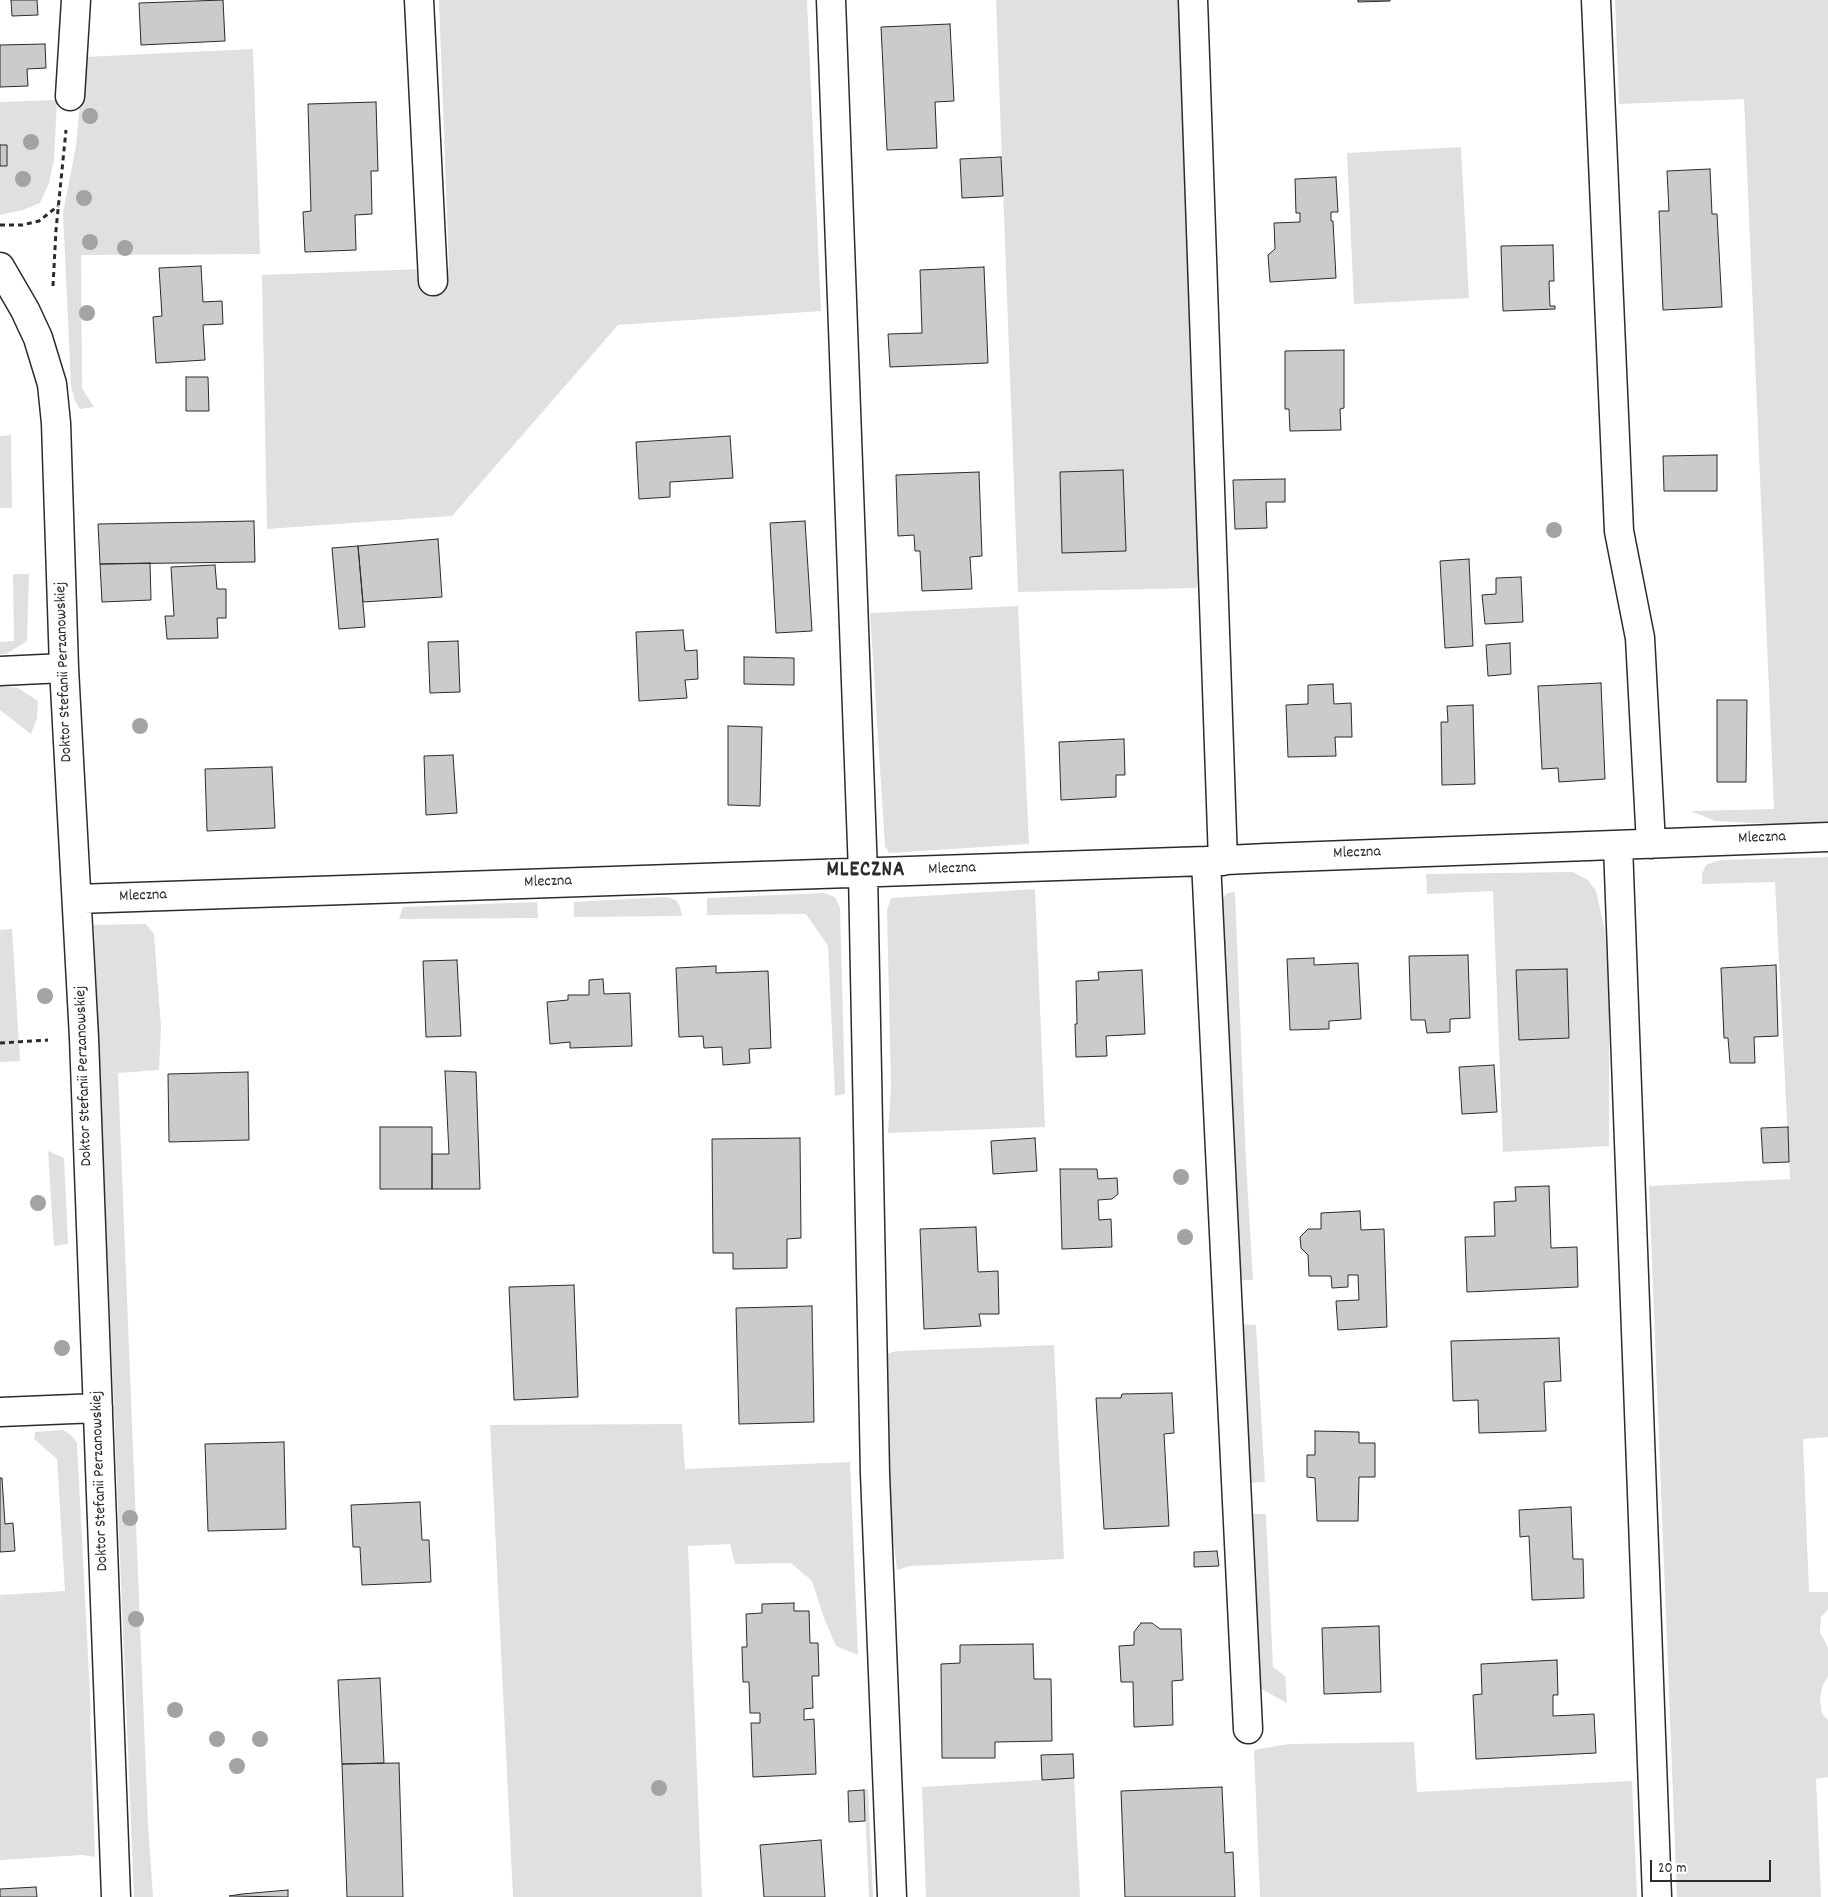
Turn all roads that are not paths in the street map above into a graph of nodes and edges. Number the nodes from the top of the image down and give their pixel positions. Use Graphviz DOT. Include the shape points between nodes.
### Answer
graph roads {
  1 [pos="76,0"];
  2 [pos="419,0"];
  3 [pos="830,0"];
  4 [pos="1193,0"];
  5 [pos="1596,0"];
  6 [pos="70,96"];
  7 [pos="0,268"];
  8 [pos="433,281"];
  9 [pos="64,668"];
  10 [pos="0,671"];
  11 [pos="1828,837"];
  12 [pos="1650,844"];
  13 [pos="1618,845"];
  14 [pos="1214,861"];
  15 [pos="863,873"];
  16 [pos="77,899"];
  17 [pos="98,1408"];
  18 [pos="0,1412"];
  19 [pos="1248,1729"];
  20 [pos="116,1897"];
  21 [pos="892,1897"];
  22 [pos="1657,1897"];
  1 -- 6 [label="street"];
  2 -- 8 [label="street"];
  3 -- 15 [label="street"];
  4 -- 14 [label="street"];
  5 -- 12 [label="street" via="1619,531 1640,638"];
  7 -- 9 [label="street, Doktor Stefanii Perzanowskiej" via="38,338 52,384"];
  9 -- 10 [label="street"];
  9 -- 16 [label="street, Doktor Stefanii Perzanowskiej"];
  11 -- 12 [label="street, Mleczna"];
  12 -- 13 [label="street, Mleczna"];
  13 -- 14 [label="street, Mleczna"];
  13 -- 22 [label="street"];
  14 -- 15 [label="street, Mleczna"];
  14 -- 19 [label="street"];
  15 -- 16 [label="street, Mleczna"];
  15 -- 21 [label="street" via="875,1474"];
  16 -- 17 [label="street, Doktor Stefanii Perzanowskiej"];
  17 -- 18 [label="street"];
  17 -- 20 [label="street, Doktor Stefanii Perzanowskiej"];
}
